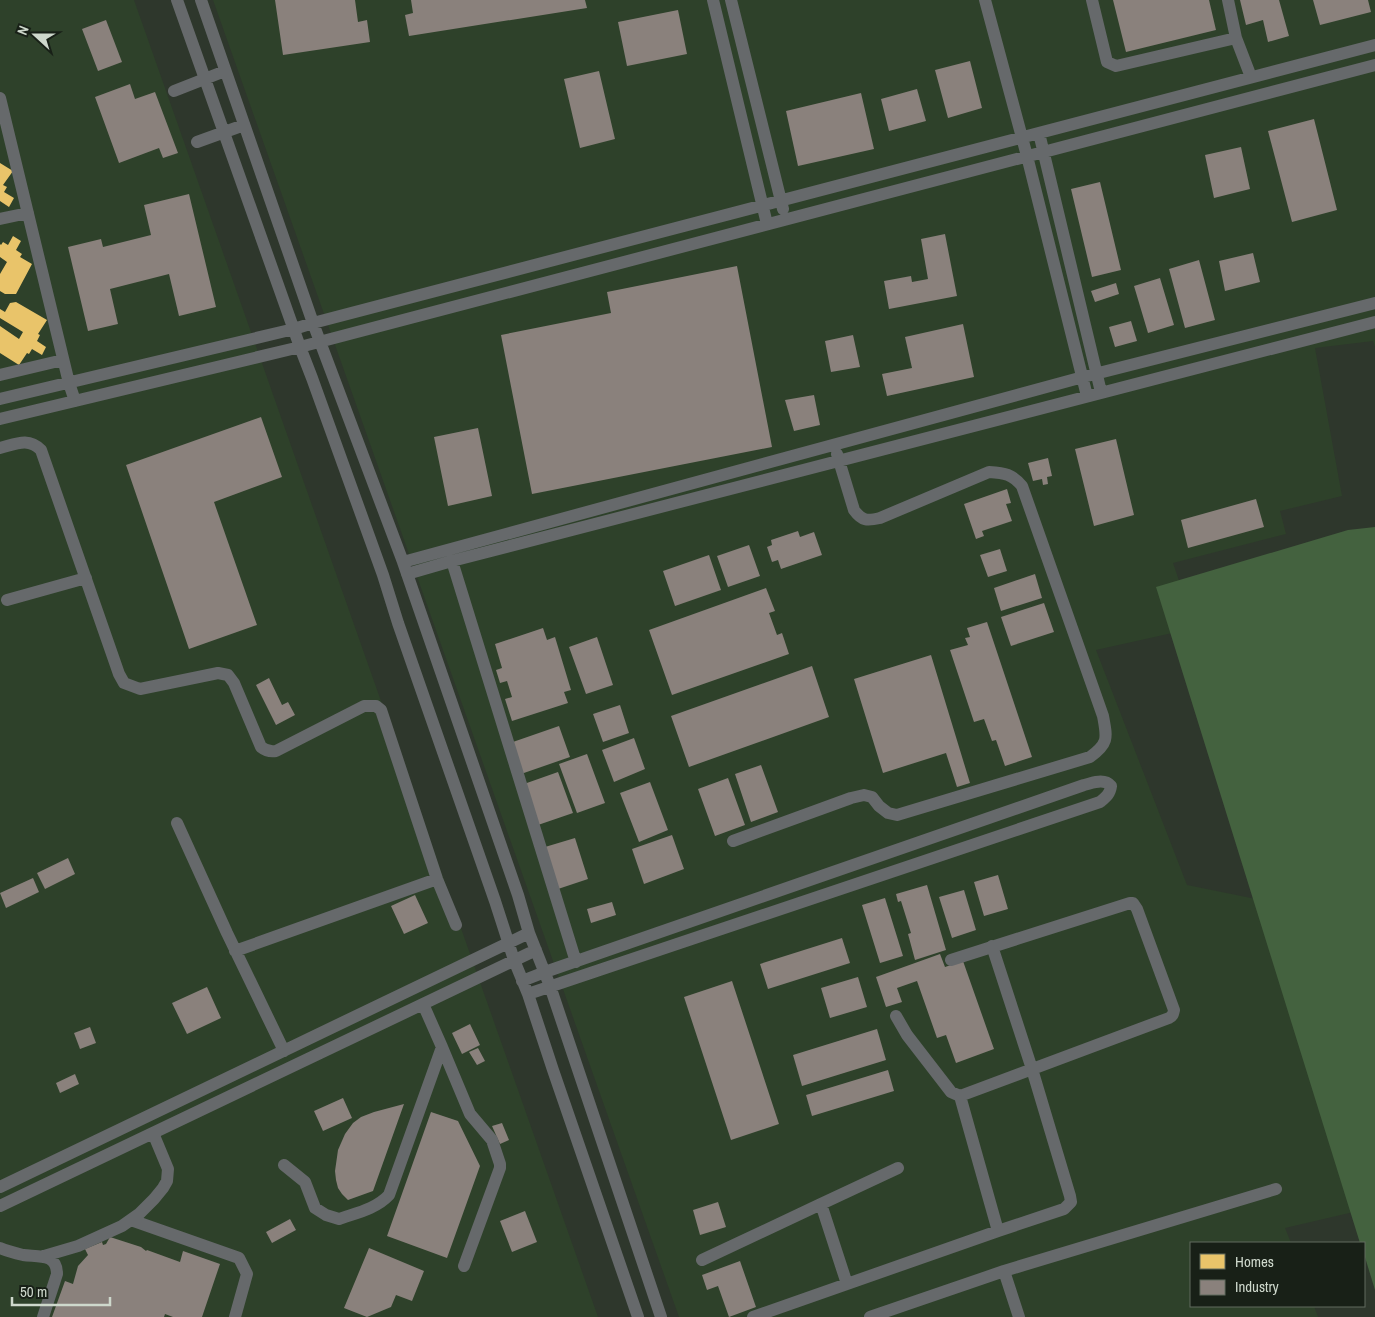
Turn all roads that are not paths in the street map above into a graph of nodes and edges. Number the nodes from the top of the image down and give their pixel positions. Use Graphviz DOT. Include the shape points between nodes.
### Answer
graph roads {
  1 [pos="177,0"];
  2 [pos="201,0"];
  3 [pos="713,0"];
  4 [pos="731,0"];
  5 [pos="985,0"];
  6 [pos="1092,0"];
  7 [pos="1228,0"];
  8 [pos="1236,38"];
  9 [pos="1375,45"];
  10 [pos="1375,65"];
  11 [pos="225,71"];
  12 [pos="1251,78"];
  13 [pos="205,79"];
  14 [pos="174,91"];
  15 [pos="0,98"];
  16 [pos="244,125"];
  17 [pos="224,132"];
  18 [pos="1039,133"];
  19 [pos="1022,138"];
  20 [pos="197,142"];
  21 [pos="1044,152"];
  22 [pos="1027,156"];
  23 [pos="781,200"];
  24 [pos="762,205"];
  25 [pos="28,213"];
  26 [pos="0,219"];
  27 [pos="786,219"];
  28 [pos="767,224"];
  29 [pos="1375,304"];
  30 [pos="1375,322"];
  31 [pos="313,323"];
  32 [pos="294,329"];
  33 [pos="320,342"];
  34 [pos="300,347"];
  35 [pos="63,360"];
  36 [pos="1097,374"];
  37 [pos="0,375"];
  38 [pos="1083,377"];
  39 [pos="69,383"];
  40 [pos="1101,392"];
  41 [pos="1087,396"];
  42 [pos="0,399"];
  43 [pos="75,401"];
  44 [pos="0,419"];
  45 [pos="835,444"];
  46 [pos="0,448"];
  47 [pos="839,461"];
  48 [pos="452,561"];
  49 [pos="405,568"];
  50 [pos="86,578"];
  51 [pos="7,600"];
  52 [pos="177,822"];
  53 [pos="733,841"];
  54 [pos="437,879"];
  55 [pos="456,925"];
  56 [pos="529,933"];
  57 [pos="509,942"];
  58 [pos="992,946"];
  59 [pos="536,950"];
  60 [pos="235,951"];
  61 [pos="514,960"];
  62 [pos="951,960"];
  63 [pos="576,962"];
  64 [pos="545,972"];
  65 [pos="522,981"];
  66 [pos="550,986"];
  67 [pos="528,994"];
  68 [pos="423,1004"];
  69 [pos="896,1016"];
  70 [pos="442,1047"];
  71 [pos="284,1051"];
  72 [pos="1032,1070"];
  73 [pos="960,1096"];
  74 [pos="152,1133"];
  75 [pos="284,1165"];
  76 [pos="898,1168"];
  77 [pos="0,1187"];
  78 [pos="1276,1189"];
  79 [pos="821,1204"];
  80 [pos="0,1206"];
  81 [pos="131,1220"];
  82 [pos="998,1231"];
  83 [pos="0,1248"];
  84 [pos="44,1256"];
  85 [pos="702,1260"];
  86 [pos="464,1266"];
  87 [pos="1004,1271"];
  88 [pos="848,1284"];
  89 [pos="42,1317"];
  90 [pos="235,1317"];
  91 [pos="638,1317"];
  92 [pos="661,1317"];
  93 [pos="753,1317"];
  94 [pos="870,1317"];
  95 [pos="1019,1317"];
  1 -- 13 [label="street"];
  2 -- 11 [label="street"];
  3 -- 24 [label="street"];
  4 -- 23 [label="street"];
  5 -- 19 [label="street"];
  6 -- 8 [label="street" via="1108,62 1116,66"];
  7 -- 8 [label="street"];
  8 -- 12 [label="street"];
  9 -- 12 [label="street"];
  10 -- 21 [label="street"];
  11 -- 13 [label="street"];
  11 -- 16 [label="street"];
  12 -- 18 [label="street"];
  13 -- 14 [label="street"];
  13 -- 17 [label="street"];
  15 -- 25 [label="street"];
  16 -- 17 [label="street"];
  16 -- 31 [label="street"];
  17 -- 20 [label="street"];
  17 -- 32 [label="street"];
  18 -- 19 [label="street"];
  18 -- 21 [label="street"];
  19 -- 22 [label="street"];
  19 -- 23 [label="street"];
  21 -- 22 [label="street"];
  21 -- 36 [label="street"];
  22 -- 27 [label="street"];
  22 -- 38 [label="street"];
  23 -- 24 [label="street"];
  23 -- 27 [label="street"];
  24 -- 28 [label="street"];
  24 -- 31 [label="street"];
  25 -- 26 [label="street"];
  25 -- 35 [label="street"];
  27 -- 28 [label="street"];
  28 -- 33 [label="street"];
  29 -- 36 [label="street"];
  30 -- 40 [label="street"];
  31 -- 32 [label="street"];
  31 -- 33 [label="street"];
  32 -- 34 [label="street"];
  32 -- 39 [label="street"];
  33 -- 34 [label="street"];
  33 -- 49 [label="street"];
  34 -- 43 [label="street"];
  34 -- 57 [label="street" via="384,575"];
  35 -- 37 [label="street"];
  35 -- 39 [label="street"];
  36 -- 38 [label="street"];
  36 -- 40 [label="street"];
  38 -- 41 [label="street"];
  38 -- 45 [label="street"];
  39 -- 42 [label="street"];
  39 -- 43 [label="street"];
  40 -- 41 [label="street"];
  41 -- 47 [label="street"];
  43 -- 44 [label="street"];
  45 -- 47 [label="street"];
  45 -- 49 [label="street"];
  46 -- 50 [label="street" via="30,442 41,450"];
  47 -- 48 [label="street"];
  47 -- 53 [label="street" via="854,510 859,518 869,521 989,472 1015,478 1022,486 1104,716 1106,737 1102,748 1090,757 897,815 888,813 872,797 864,795"];
  48 -- 49 [label="street"];
  48 -- 63 [label="street"];
  49 -- 56 [label="street"];
  50 -- 51 [label="street"];
  50 -- 54 [label="street" via="124,683 140,689 218,673 228,676 265,750 276,750 364,706 376,706 381,710"];
  52 -- 60 [label="street"];
  54 -- 55 [label="street"];
  54 -- 60 [label="street"];
  56 -- 57 [label="street"];
  56 -- 59 [label="street"];
  57 -- 61 [label="street"];
  57 -- 71 [label="street"];
  58 -- 62 [label="street"];
  58 -- 72 [label="street"];
  58 -- 72 [label="street" via="1133,903 1138,909 1174,1010 1169,1018"];
  59 -- 61 [label="street"];
  59 -- 64 [label="street"];
  60 -- 71 [label="street"];
  61 -- 65 [label="street"];
  61 -- 68 [label="street"];
  63 -- 64 [label="street"];
  63 -- 66 [label="street" via="1084,786 1097,782 1111,786 1100,802"];
  64 -- 65 [label="street"];
  64 -- 66 [label="street"];
  65 -- 67 [label="street"];
  66 -- 67 [label="street"];
  66 -- 92 [label="street"];
  67 -- 91 [label="street"];
  68 -- 70 [label="street"];
  68 -- 74 [label="street"];
  69 -- 73 [label="street" via="951,1092"];
  70 -- 75 [label="street" via="389,1195 382,1202 339,1219 326,1216 315,1208 305,1182"];
  70 -- 86 [label="street" via="470,1114 492,1140 500,1164"];
  71 -- 77 [label="street"];
  72 -- 73 [label="street"];
  72 -- 82 [label="street" via="1071,1202 1064,1209"];
  73 -- 82 [label="street"];
  74 -- 80 [label="street"];
  74 -- 81 [label="street" via="168,1169 167,1181 154,1200"];
  76 -- 79 [label="street"];
  78 -- 87 [label="street"];
  79 -- 85 [label="street"];
  79 -- 88 [label="street"];
  81 -- 84 [label="street" via="78,1246"];
  81 -- 90 [label="street" via="239,1258 247,1274"];
  82 -- 88 [label="street"];
  83 -- 84 [label="street" via="19,1254"];
  84 -- 89 [label="street" via="54,1263 57,1272"];
  87 -- 94 [label="street"];
  87 -- 95 [label="street"];
  88 -- 93 [label="street"];
}
